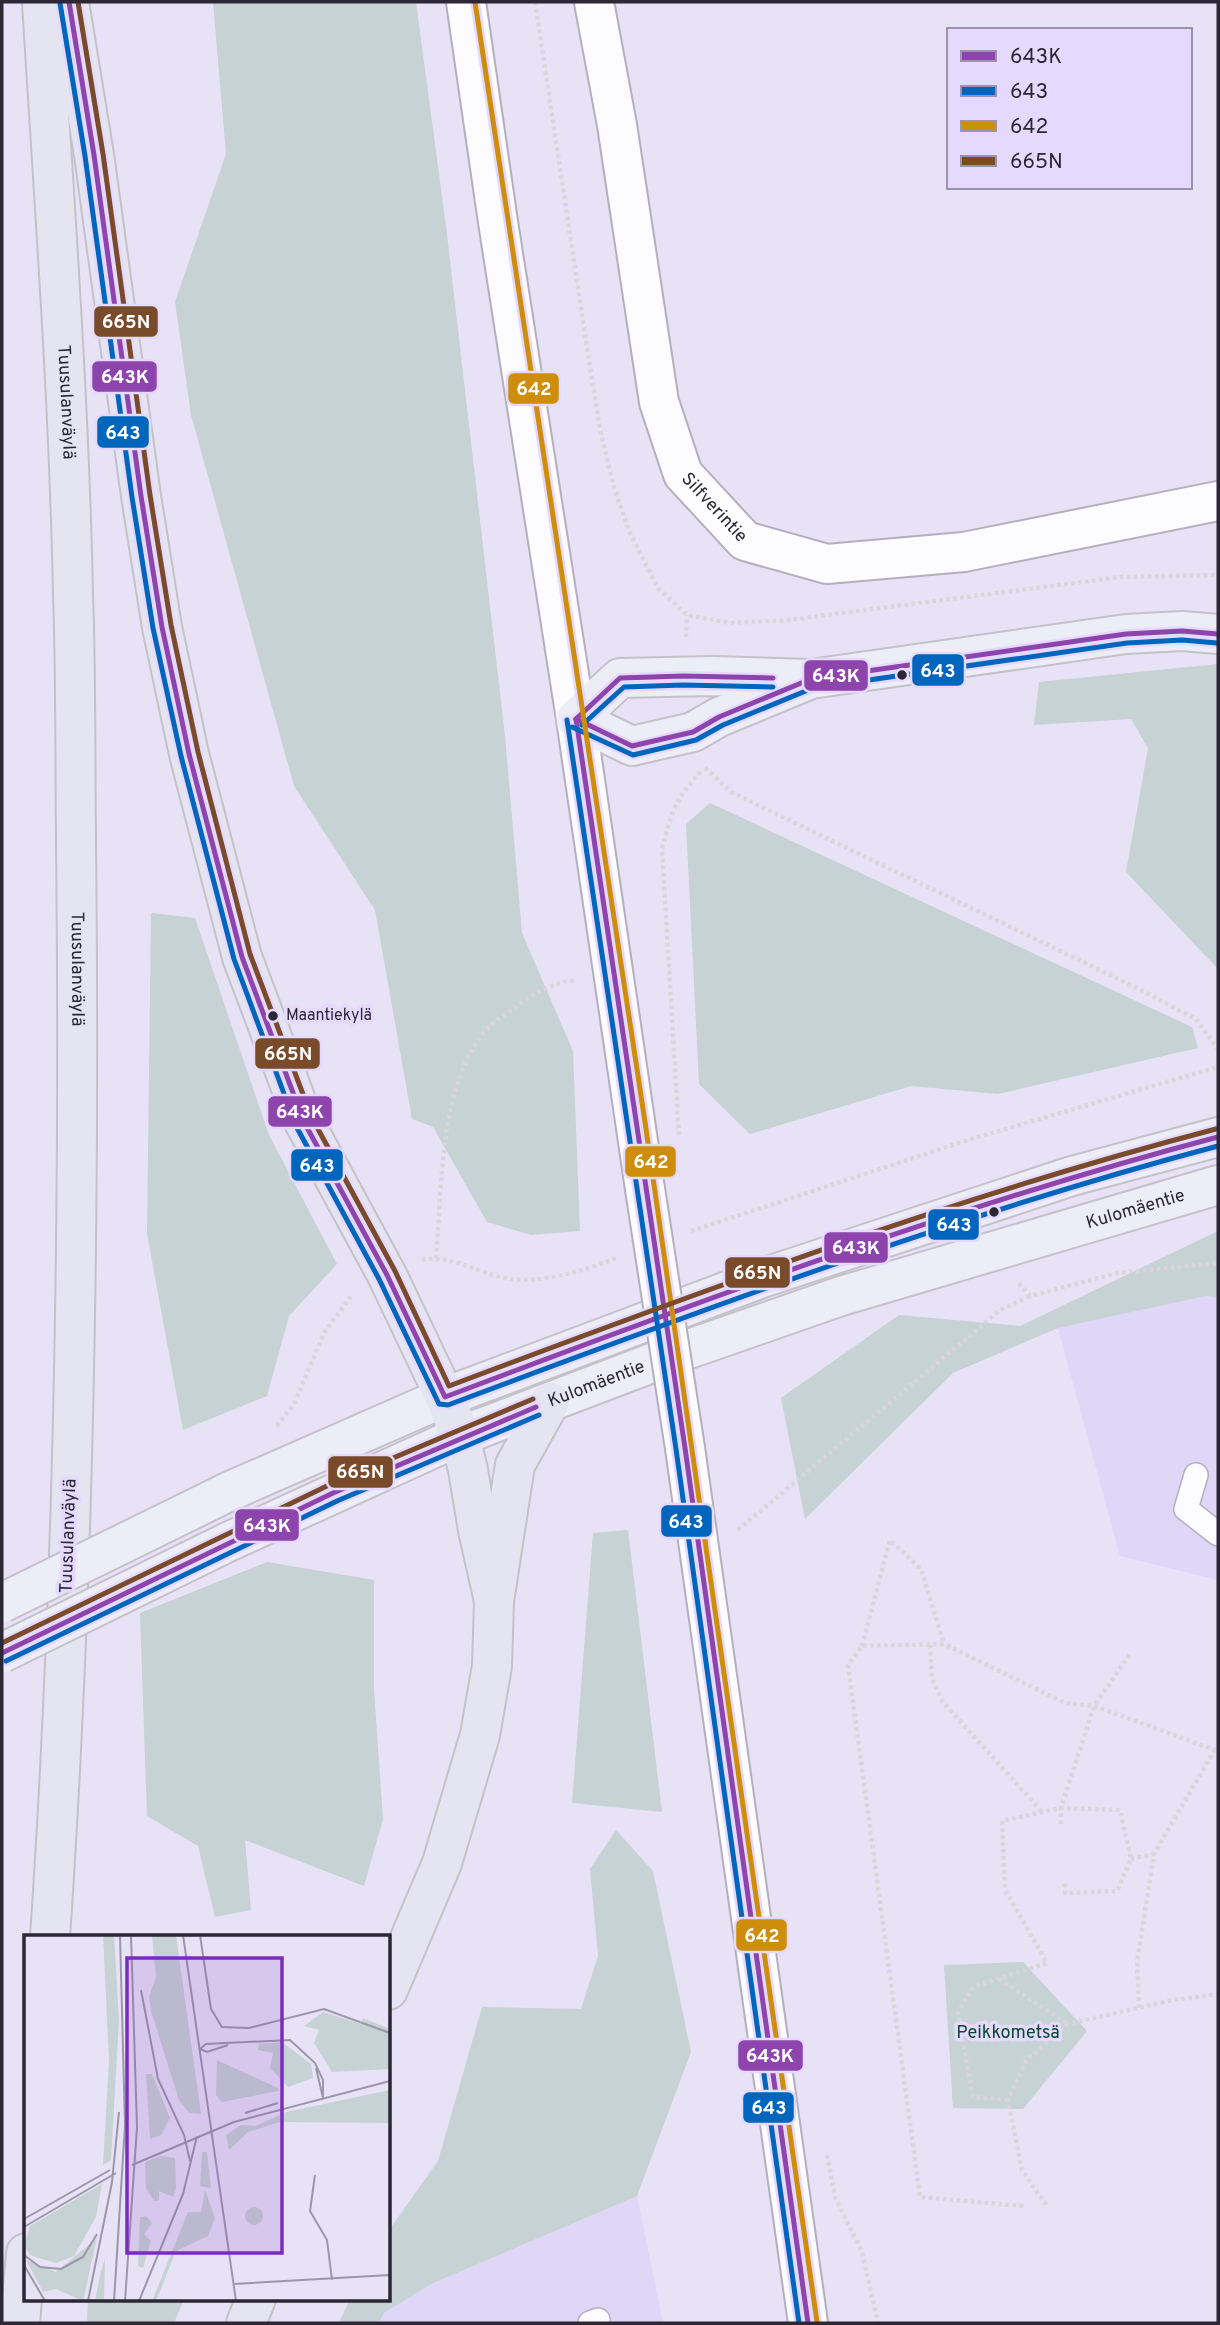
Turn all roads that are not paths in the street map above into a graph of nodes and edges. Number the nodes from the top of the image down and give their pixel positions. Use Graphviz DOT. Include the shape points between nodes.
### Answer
graph roads {
  1 [pos="42,2"];
  2 [pos="69,2"];
  3 [pos="466,2"];
  4 [pos="594,2"];
  5 [pos="1218,501"];
  6 [pos="1218,634"];
  7 [pos="811,679"];
  8 [pos="576,719"];
  9 [pos="1218,1137"];
  10 [pos="1218,1185"];
  11 [pos="445,1397"];
  12 [pos="550,1402"];
  13 [pos="460,1436"];
  14 [pos="1196,1475"];
  15 [pos="1218,1534"];
  16 [pos="494,1601"];
  17 [pos="2,1603"];
  18 [pos="2,1653"];
  19 [pos="50,1935"];
  20 [pos="390,1985"];
  21 [pos="24,2276"];
  22 [pos="256,2300"];
  23 [pos="20,2323"];
  24 [pos="246,2323"];
  25 [pos="807,2323"];
  1 -- 19 [label="highway, Tuusulanväylä" via="74,594 78,1023 75,1335 61,1766"];
  2 -- 11 [label="highway" via="162,627 242,957 304,1122 387,1275"];
  3 -- 8 [label="main road"];
  4 -- 5 [label="main road, Silfverintie" via="659,402 683,474 745,541 827,564 964,552"];
  6 -- 7 [label="main road" via="1126,634"];
  7 -- 8 [label="main road" via="620,678"];
  7 -- 8 [label="main road" via="693,732 632,746"];
  8 -- 25 [label="main road, bridge" via="685,1448"];
  9 -- 11 [label="main road" via="1072,1176 762,1278"];
  10 -- 12 [label="main road, Kulomäentie" via="841,1296"];
  11 -- 13 [label="highway"];
  11 -- 17 [label="main road, bridge" via="228,1492"];
  12 -- 13 [label="main road, Kulomäentie"];
  12 -- 16 [label="highway" via="515,1465"];
  13 -- 16 [label="highway"];
  13 -- 18 [label="main road, Kulomäentie, bridge" via="228,1542"];
  14 -- 15 [label="lane" via="1186,1509"];
  16 -- 20 [label="highway" via="492,1666 480,1735 442,1863"];
  21 -- 23 [label="highway"];
  22 -- 24 [label="highway"];
}
